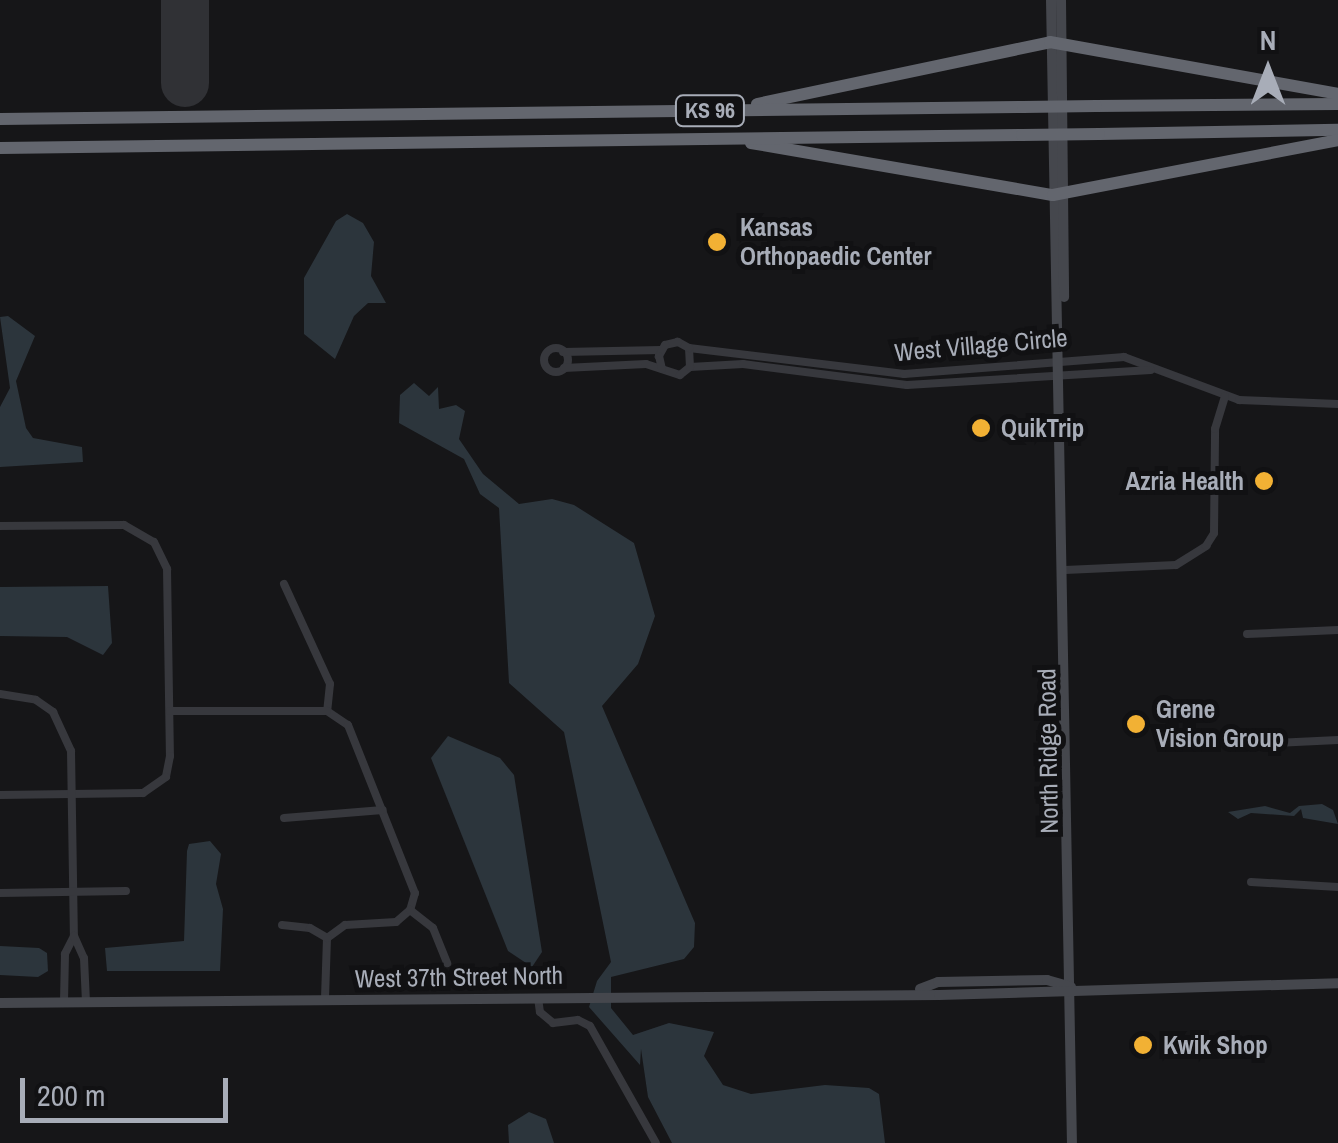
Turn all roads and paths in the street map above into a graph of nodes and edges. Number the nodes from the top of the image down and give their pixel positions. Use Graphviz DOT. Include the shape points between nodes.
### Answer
graph roads {
  1 [pos="1051,0"];
  2 [pos="1061,0"];
  3 [pos="1057,42"];
  4 [pos="1338,94"];
  5 [pos="1338,104"];
  6 [pos="703,111"];
  7 [pos="0,120"];
  8 [pos="1338,130"];
  9 [pos="695,137"];
  10 [pos="1338,140"];
  11 [pos="0,148"];
  12 [pos="1060,195"];
  13 [pos="689,348"];
  14 [pos="660,350"];
  15 [pos="564,352"];
  16 [pos="1062,358"];
  17 [pos="690,367"];
  18 [pos="564,368"];
  19 [pos="662,369"];
  20 [pos="1155,370"];
  21 [pos="1062,373"];
  22 [pos="1225,396"];
  23 [pos="1338,404"];
  24 [pos="0,526"];
  25 [pos="1065,570"];
  26 [pos="284,584"];
  27 [pos="1338,630"];
  28 [pos="1247,634"];
  29 [pos="0,694"];
  30 [pos="328,710"];
  31 [pos="170,711"];
  32 [pos="1338,740"];
  33 [pos="1256,744"];
  34 [pos="72,794"];
  35 [pos="0,795"];
  36 [pos="383,810"];
  37 [pos="284,818"];
  38 [pos="1251,882"];
  39 [pos="1338,887"];
  40 [pos="126,891"];
  41 [pos="0,892"];
  42 [pos="73,892"];
  43 [pos="410,910"];
  44 [pos="282,925"];
  45 [pos="74,936"];
  46 [pos="327,938"];
  47 [pos="447,963"];
  48 [pos="1338,983"];
  49 [pos="1072,988"];
  50 [pos="538,996"];
  51 [pos="325,999"];
  52 [pos="64,1002"];
  53 [pos="86,1002"];
  54 [pos="0,1003"];
  55 [pos="656,1143"];
  56 [pos="1072,1143"];
  1 -- 3 [label="street, North Ridge Road"];
  2 -- 3 [label="street, North Ridge Road"];
  3 -- 4 [label="highway"];
  3 -- 6 [label="highway"];
  3 -- 12 [label="street, North Ridge Road"];
  5 -- 6 [label="highway, KS 96, bridge"];
  6 -- 7 [label="highway, KS 96"];
  8 -- 9 [label="highway, KS 96, bridge"];
  9 -- 11 [label="highway, KS 96"];
  9 -- 12 [label="highway"];
  10 -- 12 [label="highway"];
  12 -- 16 [label="street, North Ridge Road"];
  13 -- 14 [label="street" via="678,342"];
  13 -- 16 [label="street, West Village Circle" via="904,374"];
  13 -- 17 [label="street"];
  14 -- 15 [label="street"];
  14 -- 19 [label="street"];
  15 -- 18 [label="street"];
  15 -- 18 [label="street" via="550,350 544,361 552,372"];
  16 -- 20 [label="street, West Village Circle" via="1124,356"];
  16 -- 21 [label="street, North Ridge Road"];
  17 -- 19 [label="street" via="673,376"];
  17 -- 21 [label="street, West Village Circle" via="742,364 907,385"];
  18 -- 19 [label="street"];
  20 -- 21 [label="street, West Village Circle"];
  20 -- 22 [label="street, West Village Circle"];
  21 -- 25 [label="street, North Ridge Road"];
  22 -- 23 [label="street, West Village Circle" via="1264,404"];
  22 -- 25 [label="street" via="1215,429 1214,533 1198,553 1176,565"];
  24 -- 31 [label="street" via="124,525 154,542 168,569"];
  25 -- 49 [label="street, North Ridge Road"];
  26 -- 30 [label="street" via="330,684"];
  27 -- 28 [label="street"];
  29 -- 34 [label="street" via="36,700 62,725"];
  30 -- 31 [label="street"];
  30 -- 36 [label="street" via="348,725"];
  31 -- 34 [label="street" via="166,777 143,793"];
  32 -- 33 [label="street"];
  34 -- 35 [label="street"];
  34 -- 42 [label="street"];
  36 -- 37 [label="street"];
  36 -- 43 [label="street" via="413,882"];
  38 -- 39 [label="street"];
  40 -- 42 [label="street"];
  41 -- 42 [label="street"];
  42 -- 45 [label="street"];
  43 -- 46 [label="street" via="396,922 344,925"];
  43 -- 47 [label="street" via="433,928"];
  44 -- 46 [label="street" via="301,925"];
  45 -- 52 [label="street" via="65,954"];
  45 -- 53 [label="street" via="84,958"];
  46 -- 51 [label="street"];
  48 -- 49 [label="street, West 37th Street North"];
  49 -- 50 [label="street, West 37th Street North"];
  49 -- 56 [label="street, North Ridge Road"];
  50 -- 51 [label="street, West 37th Street North"];
  50 -- 55 [label="street" via="544,1018 590,1026"];
  51 -- 53 [label="street, West 37th Street North"];
  52 -- 53 [label="street, West 37th Street North"];
  52 -- 54 [label="street, West 37th Street North"];
}
